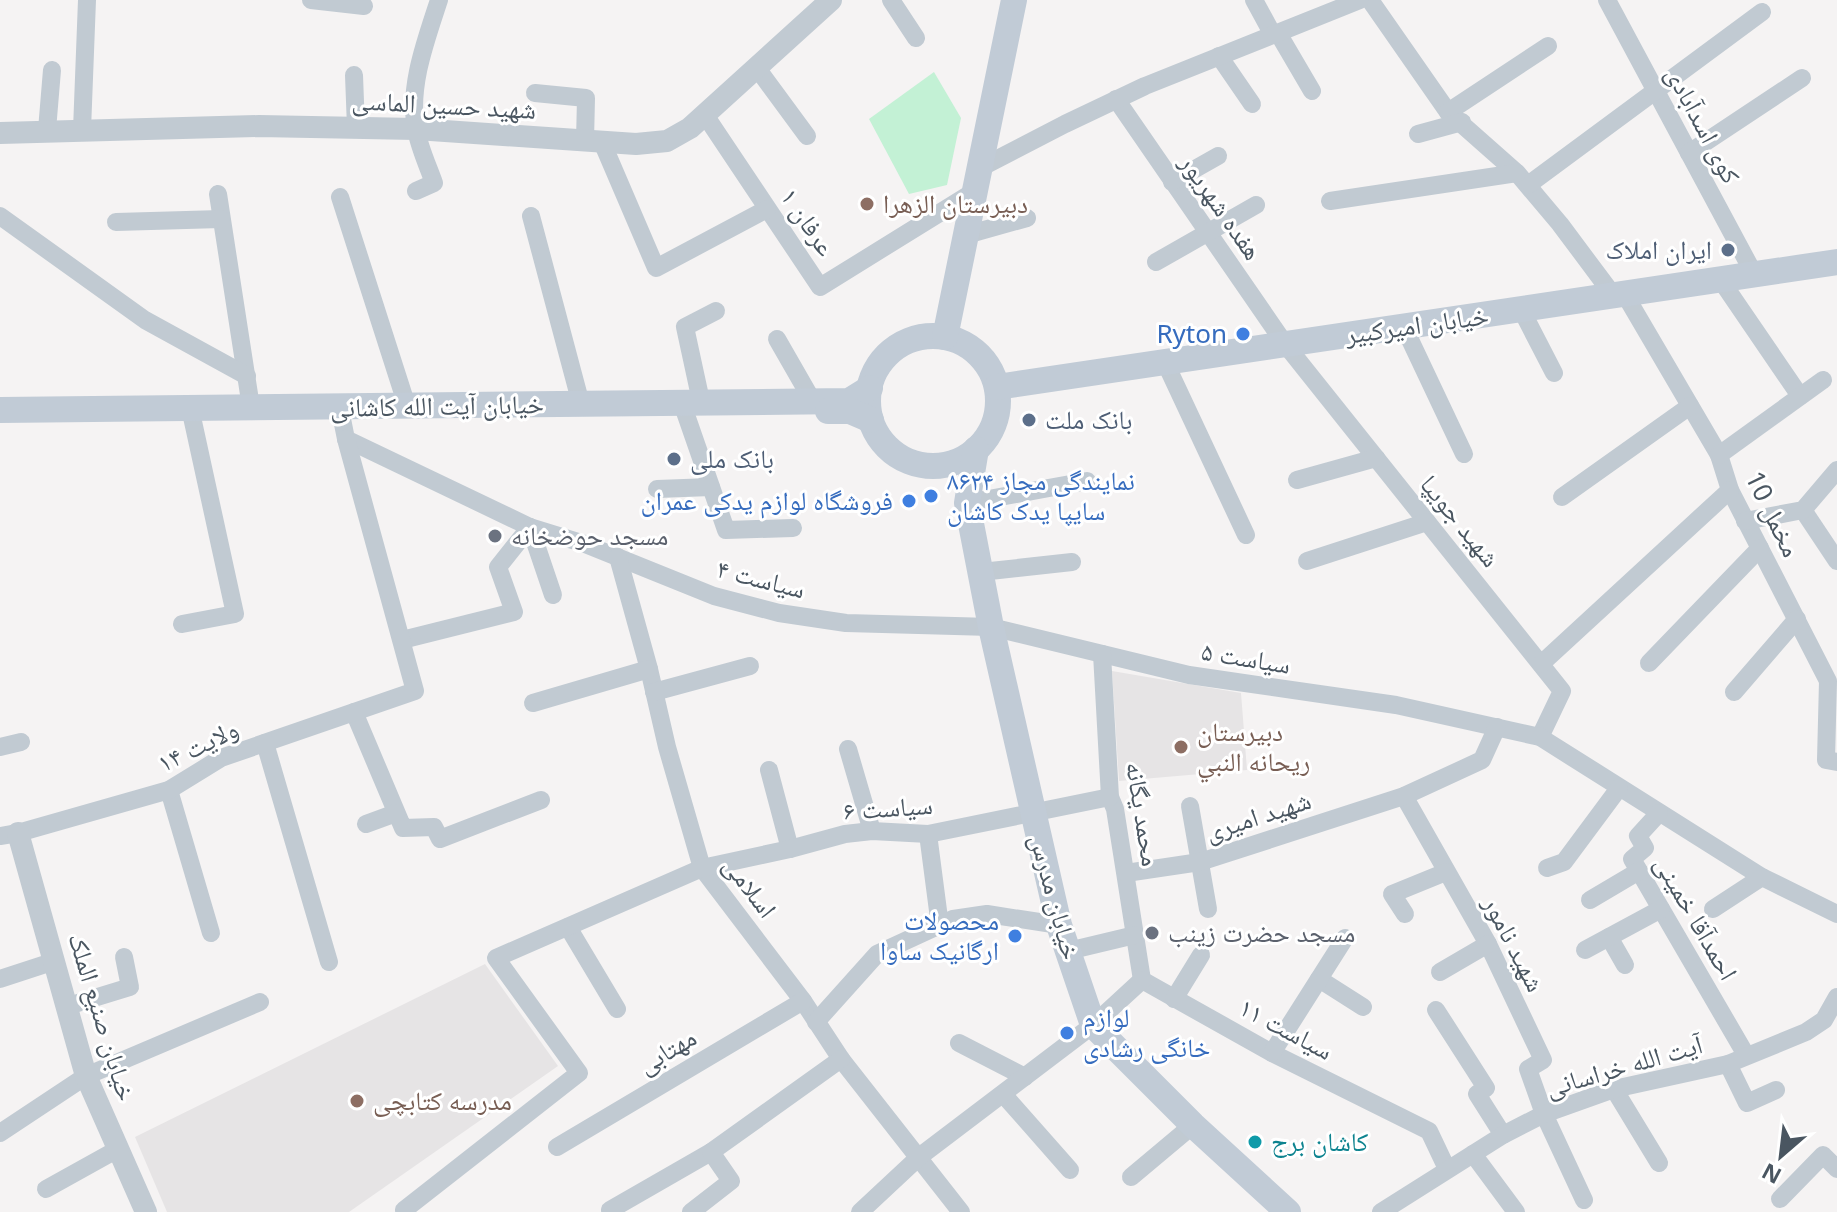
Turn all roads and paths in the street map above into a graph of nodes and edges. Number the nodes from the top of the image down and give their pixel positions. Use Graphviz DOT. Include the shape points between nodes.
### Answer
graph roads {
  1 [pos="87,0"];
  2 [pos="311,0"];
  3 [pos="439,0"];
  4 [pos="831,0"];
  5 [pos="891,0"];
  6 [pos="1014,0"];
  7 [pos="1254,0"];
  8 [pos="1360,0"];
  9 [pos="1370,0"];
  10 [pos="1607,0"];
  11 [pos="365,3"];
  12 [pos="1762,12"];
  13 [pos="362,26"];
  14 [pos="1276,34"];
  15 [pos="916,38"];
  16 [pos="1548,46"];
  17 [pos="1219,56"];
  18 [pos="757,68"];
  19 [pos="52,70"];
  20 [pos="354,75"];
  21 [pos="1802,78"];
  22 [pos="1655,90"];
  23 [pos="1312,91"];
  24 [pos="535,93"];
  25 [pos="1116,99"];
  26 [pos="1252,104"];
  27 [pos="705,115"];
  28 [pos="1455,117"];
  29 [pos="356,128"];
  30 [pos="416,129"];
  31 [pos="47,130"];
  32 [pos="82,130"];
  33 [pos="0,133"];
  34 [pos="1418,134"];
  35 [pos="807,136"];
  36 [pos="594,142"];
  37 [pos="1689,153"];
  38 [pos="1218,156"];
  39 [pos="1522,179"];
  40 [pos="977,180"];
  41 [pos="1172,182"];
  42 [pos="416,191"];
  43 [pos="218,194"];
  44 [pos="340,197"];
  45 [pos="1330,201"];
  46 [pos="1256,205"];
  47 [pos="767,209"];
  48 [pos="0,216"];
  49 [pos="531,216"];
  50 [pos="1027,218"];
  51 [pos="221,219"];
  52 [pos="116,222"];
  53 [pos="1205,232"];
  54 [pos="966,235"];
  55 [pos="1156,262"];
  56 [pos="1837,262"];
  57 [pos="1754,274"];
  58 [pos="1720,279"];
  59 [pos="1618,294"];
  60 [pos="1521,309"];
  61 [pos="716,311"];
  62 [pos="1404,327"];
  63 [pos="945,337"];
  64 [pos="777,339"];
  65 [pos="1285,344"];
  66 [pos="1165,362"];
  67 [pos="1554,373"];
  68 [pos="247,376"];
  69 [pos="1823,380"];
  70 [pos="997,387"];
  71 [pos="870,388"];
  72 [pos="1800,396"];
  73 [pos="812,400"];
  74 [pos="581,404"];
  75 [pos="407,406"];
  76 [pos="693,406"];
  77 [pos="1690,406"];
  78 [pos="251,407"];
  79 [pos="0,410"];
  80 [pos="192,417"];
  81 [pos="0,420"];
  82 [pos="871,420"];
  83 [pos="344,426"];
  84 [pos="976,449"];
  85 [pos="1464,454"];
  86 [pos="1719,455"];
  87 [pos="1376,458"];
  88 [pos="940,466"];
  89 [pos="1837,470"];
  90 [pos="1297,480"];
  91 [pos="1087,481"];
  92 [pos="711,487"];
  93 [pos="657,489"];
  94 [pos="1730,490"];
  95 [pos="1562,497"];
  96 [pos="967,503"];
  97 [pos="1803,510"];
  98 [pos="1745,521"];
  99 [pos="1427,522"];
  100 [pos="530,527"];
  101 [pos="793,528"];
  102 [pos="1246,535"];
  103 [pos="1760,548"];
  104 [pos="618,557"];
  105 [pos="1307,561"];
  106 [pos="1837,561"];
  107 [pos="1072,562"];
  108 [pos="981,572"];
  109 [pos="553,595"];
  110 [pos="1797,619"];
  111 [pos="182,624"];
  112 [pos="991,627"];
  113 [pos="402,640"];
  114 [pos="1102,654"];
  115 [pos="1649,663"];
  116 [pos="1541,664"];
  117 [pos="750,666"];
  118 [pos="649,669"];
  119 [pos="654,692"];
  120 [pos="1734,692"];
  121 [pos="533,703"];
  122 [pos="354,712"];
  123 [pos="1497,727"];
  124 [pos="1540,737"];
  125 [pos="21,742"];
  126 [pos="265,743"];
  127 [pos="0,747"];
  128 [pos="848,749"];
  129 [pos="1837,762"];
  130 [pos="769,770"];
  131 [pos="1619,788"];
  132 [pos="169,790"];
  133 [pos="1404,796"];
  134 [pos="1110,797"];
  135 [pos="541,800"];
  136 [pos="1190,806"];
  137 [pos="396,813"];
  138 [pos="1659,813"];
  139 [pos="1032,814"];
  140 [pos="366,824"];
  141 [pos="872,831"];
  142 [pos="928,834"];
  143 [pos="9,835"];
  144 [pos="790,849"];
  145 [pos="1200,862"];
  146 [pos="702,868"];
  147 [pos="1547,868"];
  148 [pos="1639,871"];
  149 [pos="1446,872"];
  150 [pos="1126,873"];
  151 [pos="1762,877"];
  152 [pos="1590,900"];
  153 [pos="1208,909"];
  154 [pos="1661,909"];
  155 [pos="1713,909"];
  156 [pos="1405,914"];
  157 [pos="1837,914"];
  158 [pos="1059,925"];
  159 [pos="940,926"];
  160 [pos="568,927"];
  161 [pos="211,933"];
  162 [pos="1135,935"];
  163 [pos="1609,937"];
  164 [pos="1345,938"];
  165 [pos="1488,944"];
  166 [pos="1585,950"];
  167 [pos="1068,951"];
  168 [pos="1201,955"];
  169 [pos="124,957"];
  170 [pos="55,961"];
  171 [pos="329,962"];
  172 [pos="1625,965"];
  173 [pos="1440,972"];
  174 [pos="0,979"];
  175 [pos="1319,979"];
  176 [pos="1142,980"];
  177 [pos="1837,997"];
  178 [pos="1174,999"];
  179 [pos="803,1001"];
  180 [pos="260,1002"];
  181 [pos="68,1006"];
  182 [pos="1363,1007"];
  183 [pos="617,1009"];
  184 [pos="1436,1010"];
  185 [pos="816,1022"];
  186 [pos="1093,1025"];
  187 [pos="1830,1026"];
  188 [pos="959,1043"];
  189 [pos="1272,1053"];
  190 [pos="1746,1055"];
  191 [pos="841,1059"];
  192 [pos="1728,1064"];
  193 [pos="86,1076"];
  194 [pos="1025,1077"];
  195 [pos="1614,1089"];
  196 [pos="1776,1090"];
  197 [pos="1003,1094"];
  198 [pos="1544,1114"];
  199 [pos="1193,1125"];
  200 [pos="0,1133"];
  201 [pos="1503,1135"];
  202 [pos="557,1147"];
  203 [pos="118,1149"];
  204 [pos="711,1152"];
  205 [pos="1473,1154"];
  206 [pos="919,1157"];
  207 [pos="1659,1163"];
  208 [pos="1447,1169"];
  209 [pos="1837,1169"];
  210 [pos="1070,1170"];
  211 [pos="1131,1177"];
  212 [pos="46,1189"];
  213 [pos="1780,1199"];
  214 [pos="1584,1200"];
  215 [pos="404,1210"];
  216 [pos="610,1210"];
  217 [pos="146,1212"];
  218 [pos="691,1212"];
  219 [pos="860,1212"];
  220 [pos="961,1212"];
  221 [pos="1287,1212"];
  222 [pos="1381,1212"];
  223 [pos="1516,1212"];
  1 -- 32 [label="street"];
  2 -- 11 [label="street"];
  3 -- 30 [label="street" via="419,66"];
  4 -- 18 [label="street, شهید حسین الماسی"];
  5 -- 15 [label="street"];
  6 -- 40 [label="main road"];
  7 -- 14 [label="street"];
  8 -- 14 [label="street"];
  9 -- 28 [label="street, مخمل 10"];
  10 -- 22 [label="street, کوی اسدآبادی"];
  11 -- 13 [label="street"];
  12 -- 22 [label="street"];
  14 -- 17 [label="street"];
  14 -- 23 [label="street"];
  16 -- 28 [label="street"];
  17 -- 25 [label="street"];
  17 -- 26 [label="street"];
  18 -- 27 [label="street, شهید حسین الماسی"];
  18 -- 35 [label="street"];
  19 -- 31 [label="street"];
  20 -- 29 [label="street"];
  21 -- 37 [label="street"];
  22 -- 37 [label="street, کوی اسدآبادی"];
  22 -- 39 [label="street"];
  24 -- 36 [label="street" via="586,98"];
  25 -- 40 [label="street"];
  25 -- 41 [label="street, هفده شهریور"];
  27 -- 36 [label="street, شهید حسین الماسی" via="667,141"];
  27 -- 47 [label="street, عرفان ۱"];
  28 -- 34 [label="street"];
  28 -- 39 [label="street, مخمل 10"];
  29 -- 30 [label="street, شهید حسین الماسی"];
  29 -- 32 [label="street, شهید حسین الماسی"];
  30 -- 36 [label="street, شهید حسین الماسی"];
  30 -- 42 [label="street" via="434,183"];
  31 -- 32 [label="street, شهید حسین الماسی"];
  31 -- 33 [label="street, شهید حسین الماسی"];
  36 -- 47 [label="street" via="656,268"];
  37 -- 57 [label="street, کوی اسدآبادی"];
  38 -- 41 [label="street"];
  39 -- 45 [label="street"];
  39 -- 59 [label="street, مخمل 10"];
  40 -- 47 [label="street, عرفان ۱" via="820,287"];
  40 -- 54 [label="main road"];
  41 -- 53 [label="street, هفده شهریور"];
  43 -- 51 [label="street"];
  44 -- 75 [label="street"];
  46 -- 53 [label="street"];
  48 -- 68 [label="street" via="145,320"];
  49 -- 74 [label="street"];
  50 -- 54 [label="street"];
  51 -- 52 [label="street"];
  51 -- 68 [label="street"];
  53 -- 55 [label="street"];
  53 -- 65 [label="street, هفده شهریور"];
  54 -- 63 [label="main road"];
  56 -- 57 [label="main road, خیابان امیرکبیر"];
  57 -- 58 [label="main road, خیابان امیرکبیر"];
  58 -- 59 [label="main road, خیابان امیرکبیر"];
  58 -- 72 [label="street"];
  59 -- 60 [label="main road, خیابان امیرکبیر"];
  59 -- 77 [label="street, مخمل 10"];
  60 -- 62 [label="main road, خیابان امیرکبیر"];
  60 -- 67 [label="street"];
  61 -- 76 [label="street" via="685,327"];
  62 -- 65 [label="main road, خیابان امیرکبیر"];
  62 -- 85 [label="street"];
  63 -- 70 [label="main road" via="972,349"];
  63 -- 71 [label="main road" via="926,336 891,351"];
  64 -- 73 [label="street"];
  65 -- 66 [label="main road, خیابان امیرکبیر"];
  65 -- 87 [label="street, شهید جویپا"];
  66 -- 70 [label="main road, خیابان امیرکبیر"];
  66 -- 102 [label="street"];
  68 -- 78 [label="street"];
  69 -- 72 [label="street"];
  70 -- 84 [label="main road" via="995,421"];
  71 -- 73 [label="main road, خیابان آیت الله کاشانی" via="849,401"];
  71 -- 82 [label="main road"];
  72 -- 86 [label="street"];
  73 -- 76 [label="main road, خیابان آیت الله کاشانی"];
  74 -- 75 [label="main road, خیابان آیت الله کاشانی"];
  74 -- 76 [label="main road, خیابان آیت الله کاشانی"];
  75 -- 78 [label="main road, خیابان آیت الله کاشانی"];
  76 -- 82 [label="main road, خیابان آیت الله کاشانی" via="850,411"];
  76 -- 83 [label="main road, خیابان آیت الله کاشانی"];
  76 -- 92 [label="street"];
  77 -- 86 [label="street, مخمل 10"];
  77 -- 95 [label="street"];
  78 -- 79 [label="main road, خیابان آیت الله کاشانی"];
  80 -- 81 [label="main road, خیابان آیت الله کاشانی"];
  80 -- 83 [label="main road, خیابان آیت الله کاشانی"];
  80 -- 111 [label="street" via="235,614"];
  82 -- 88 [label="main road" via="892,451 908,461"];
  83 -- 100 [label="street, سیاست ۴"];
  83 -- 113 [label="street"];
  84 -- 88 [label="main road"];
  84 -- 96 [label="main road"];
  86 -- 94 [label="street, مخمل 10"];
  87 -- 90 [label="street"];
  87 -- 99 [label="street, شهید جویپا"];
  88 -- 96 [label="main road"];
  89 -- 97 [label="street"];
  91 -- 96 [label="street"];
  92 -- 93 [label="street"];
  92 -- 101 [label="street" via="726,530"];
  94 -- 98 [label="street, مخمل 10"];
  94 -- 116 [label="street"];
  96 -- 108 [label="main road, خیابان مدرس"];
  97 -- 98 [label="street"];
  97 -- 106 [label="street"];
  98 -- 103 [label="street, مخمل 10"];
  99 -- 105 [label="street"];
  99 -- 116 [label="street, شهید جویپا"];
  100 -- 104 [label="street, سیاست ۴"];
  100 -- 109 [label="street"];
  100 -- 113 [label="street" via="498,567 514,612"];
  103 -- 110 [label="street, مخمل 10"];
  103 -- 115 [label="street"];
  104 -- 112 [label="street, سیاست ۴" via="714,596 779,613 846,623"];
  104 -- 118 [label="street, اسلامی"];
  107 -- 108 [label="street"];
  108 -- 112 [label="main road, خیابان مدرس"];
  110 -- 120 [label="street"];
  110 -- 129 [label="street, مخمل 10" via="1828,681 1826,760"];
  112 -- 114 [label="street, سیاست ۵"];
  112 -- 139 [label="main road, خیابان مدرس"];
  113 -- 122 [label="street, ولایت ۱۴" via="415,691"];
  114 -- 123 [label="street, سیاست ۵" via="1189,675 1396,705"];
  114 -- 134 [label="street, محمد یگانه"];
  116 -- 124 [label="street, شهید جویپا" via="1562,691"];
  117 -- 119 [label="street"];
  118 -- 119 [label="street, اسلامی"];
  118 -- 121 [label="street"];
  119 -- 146 [label="street, اسلامی"];
  122 -- 126 [label="street, ولایت ۱۴"];
  122 -- 137 [label="street"];
  123 -- 124 [label="street, سیاست ۵"];
  123 -- 133 [label="street, شهید امیری" via="1482,760"];
  124 -- 131 [label="street, سیاست ۵"];
  125 -- 127 [label="street"];
  126 -- 132 [label="street, ولایت ۱۴" via="221,758"];
  126 -- 171 [label="street"];
  128 -- 141 [label="street"];
  130 -- 144 [label="street"];
  131 -- 138 [label="street, سیاست ۵"];
  131 -- 147 [label="street" via="1564,862"];
  132 -- 143 [label="street, ولایت ۱۴"];
  132 -- 161 [label="street"];
  133 -- 145 [label="street, شهید امیری"];
  133 -- 149 [label="street, شهید نامور"];
  134 -- 139 [label="street, سیاست ۶"];
  134 -- 150 [label="street, محمد یگانه"];
  135 -- 137 [label="street" via="440,839 434,827 403,828"];
  136 -- 145 [label="street"];
  137 -- 140 [label="street"];
  138 -- 148 [label="street, احمدآقا خمینی" via="1638,836 1645,848 1632,859"];
  138 -- 151 [label="street, سیاست ۵"];
  139 -- 142 [label="street, سیاست ۶"];
  139 -- 158 [label="main road, خیابان مدرس"];
  141 -- 142 [label="street, سیاست ۶"];
  141 -- 144 [label="street, سیاست ۶"];
  142 -- 159 [label="street"];
  143 -- 170 [label="street, خیابان صنیع الملک"];
  144 -- 146 [label="street, سیاست ۶"];
  145 -- 150 [label="street, شهید امیری"];
  145 -- 153 [label="street"];
  146 -- 160 [label="street, سیاست ۶"];
  146 -- 179 [label="street, اسلامی"];
  148 -- 152 [label="street"];
  148 -- 154 [label="street, احمدآقا خمینی"];
  149 -- 156 [label="street" via="1392,894"];
  149 -- 165 [label="street, شهید نامور"];
  150 -- 162 [label="street, محمد یگانه"];
  151 -- 155 [label="street"];
  151 -- 157 [label="street, سیاست ۵"];
  154 -- 163 [label="street"];
  154 -- 190 [label="street, احمدآقا خمینی"];
  158 -- 159 [label="street" via="987,914"];
  158 -- 167 [label="main road, خیابان مدرس"];
  159 -- 185 [label="street" via="877,954"];
  160 -- 183 [label="street"];
  160 -- 215 [label="street, سیاست ۶" via="496,958 579,1073"];
  162 -- 167 [label="street"];
  162 -- 176 [label="street, محمد یگانه"];
  163 -- 166 [label="street"];
  163 -- 172 [label="street"];
  164 -- 175 [label="street"];
  165 -- 173 [label="street"];
  165 -- 198 [label="street, شهید نامور" via="1543,1060 1528,1069"];
  167 -- 186 [label="main road, خیابان مدرس"];
  168 -- 178 [label="street"];
  169 -- 181 [label="street" via="130,987"];
  170 -- 174 [label="street"];
  170 -- 181 [label="street, خیابان صنیع الملک"];
  175 -- 182 [label="street"];
  175 -- 189 [label="street"];
  176 -- 178 [label="street, سیاست ۱۱"];
  176 -- 186 [label="street"];
  177 -- 187 [label="street, آیت الله خراسانی"];
  178 -- 189 [label="street, سیاست ۱۱"];
  179 -- 185 [label="street, اسلامی"];
  179 -- 202 [label="street, مهتابی"];
  180 -- 193 [label="street"];
  181 -- 193 [label="street, خیابان صنیع الملک"];
  184 -- 201 [label="street" via="1486,1088 1477,1094"];
  185 -- 191 [label="street, اسلامی"];
  186 -- 194 [label="street"];
  186 -- 199 [label="main road, خیابان مدرس"];
  187 -- 190 [label="street, آیت الله خراسانی"];
  188 -- 194 [label="street"];
  189 -- 208 [label="street, سیاست ۱۱" via="1429,1131"];
  190 -- 192 [label="street, آیت الله خراسانی"];
  191 -- 204 [label="street"];
  191 -- 206 [label="street, اسلامی"];
  192 -- 195 [label="street, آیت الله خراسانی"];
  192 -- 196 [label="street" via="1747,1103"];
  193 -- 200 [label="street"];
  193 -- 203 [label="street, خیابان صنیع الملک"];
  194 -- 197 [label="street"];
  195 -- 198 [label="street, آیت الله خراسانی"];
  195 -- 207 [label="street"];
  197 -- 206 [label="street"];
  197 -- 210 [label="street"];
  198 -- 201 [label="street, آیت الله خراسانی"];
  198 -- 214 [label="street"];
  199 -- 211 [label="street"];
  199 -- 221 [label="main road, خیابان مدرس"];
  201 -- 205 [label="street, آیت الله خراسانی"];
  203 -- 212 [label="street"];
  203 -- 217 [label="street, خیابان صنیع الملک"];
  204 -- 216 [label="street"];
  204 -- 218 [label="street" via="731,1181"];
  205 -- 208 [label="street, آیت الله خراسانی"];
  205 -- 223 [label="street"];
  206 -- 219 [label="street"];
  206 -- 220 [label="street, اسلامی"];
  208 -- 222 [label="street, آیت الله خراسانی"];
  209 -- 213 [label="street" via="1823,1155"];
}
